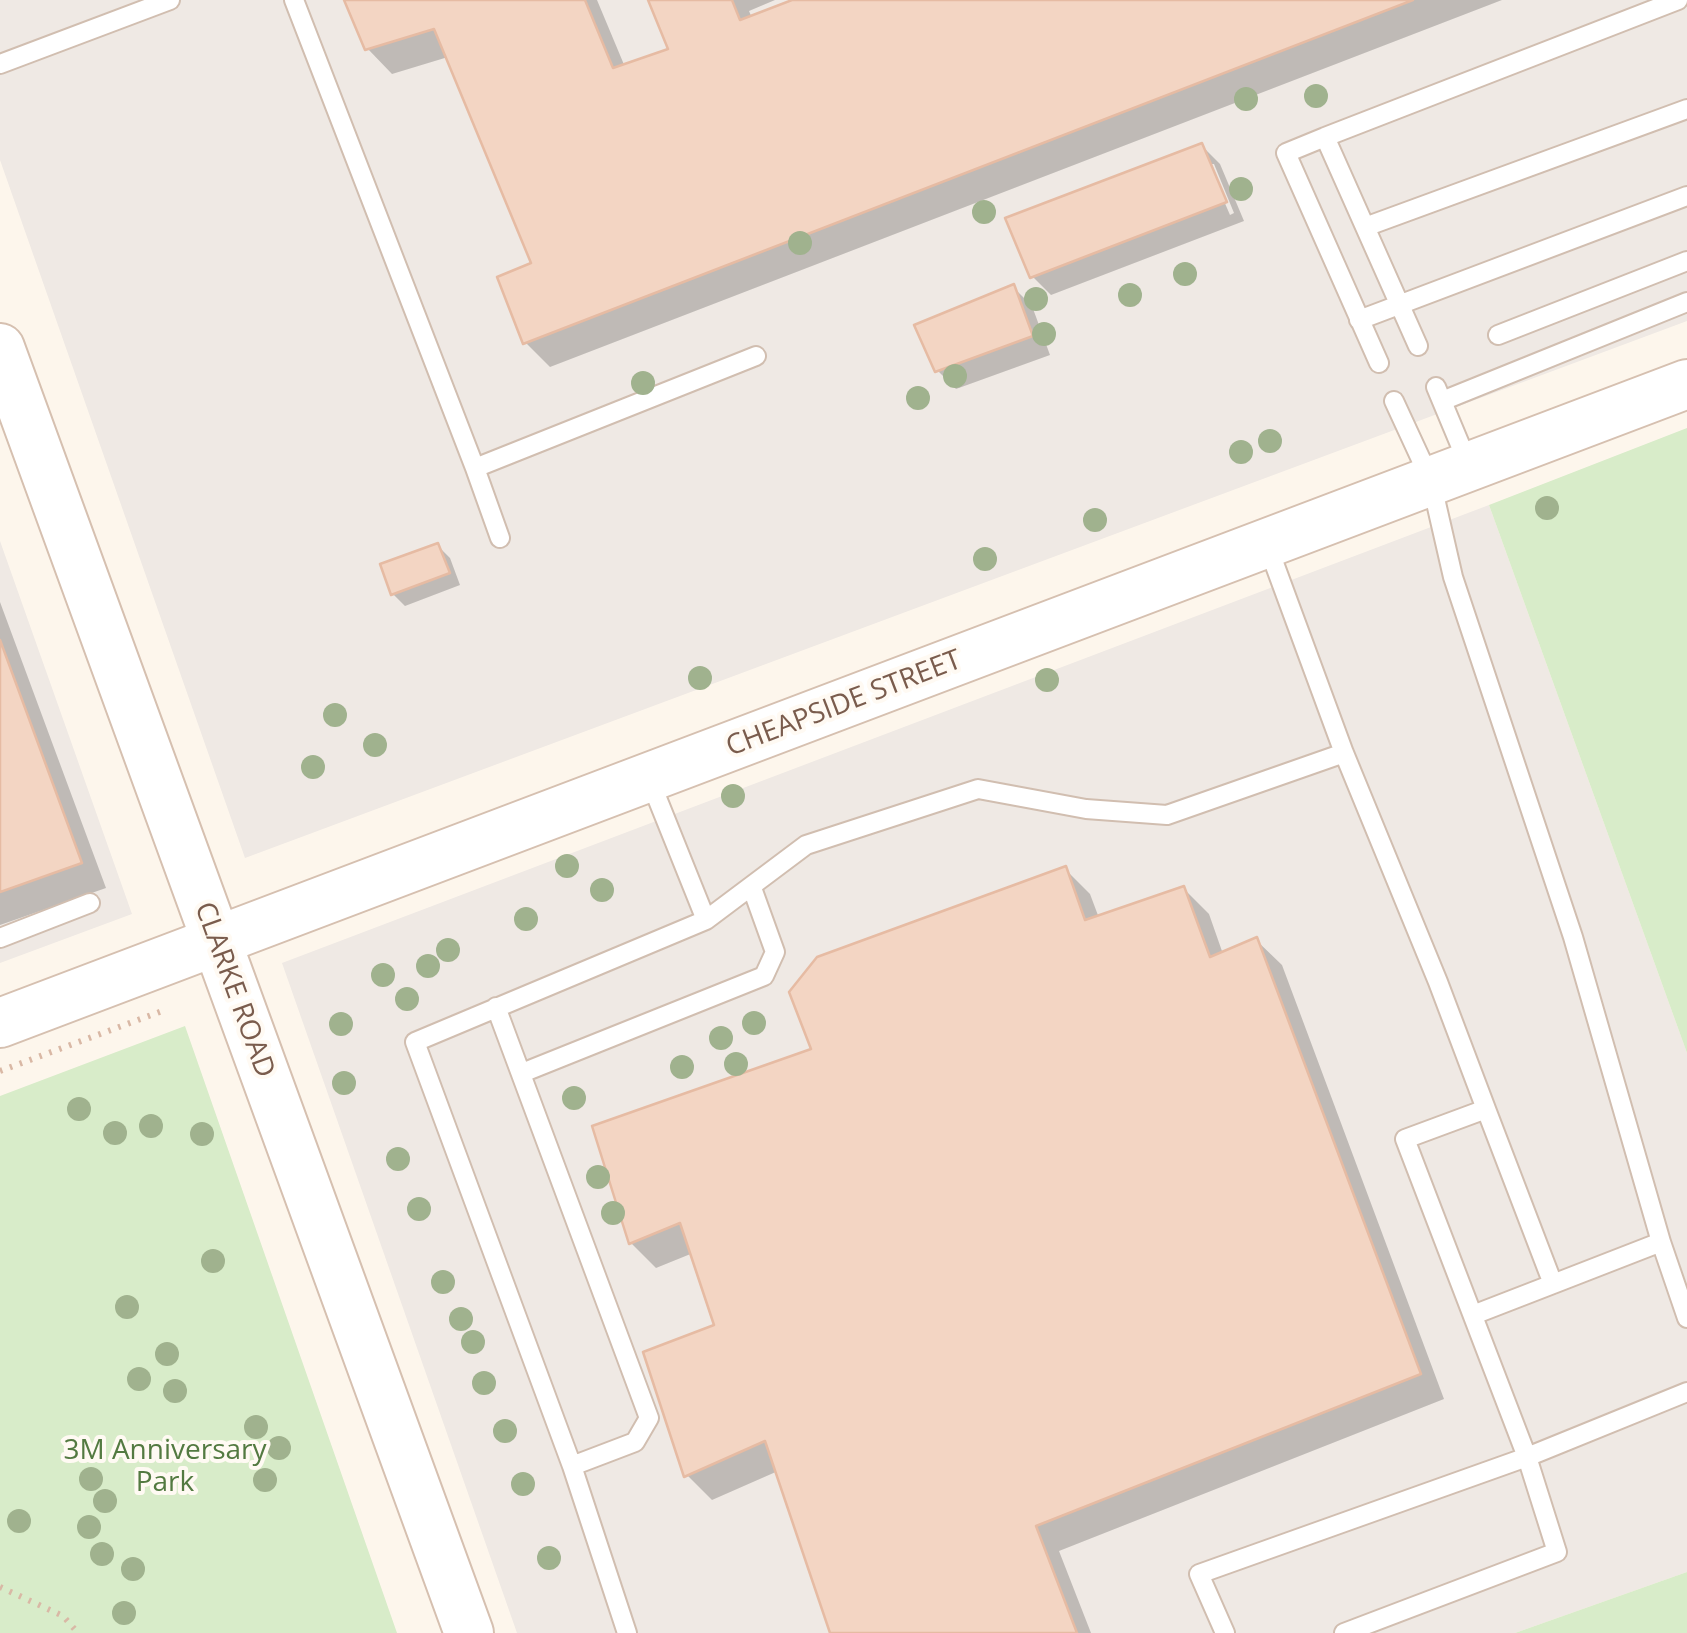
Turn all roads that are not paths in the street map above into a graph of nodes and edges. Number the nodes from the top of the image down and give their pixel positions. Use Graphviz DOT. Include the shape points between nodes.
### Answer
graph roads {
  1 [pos="170,0"];
  2 [pos="294,0"];
  3 [pos="1678,0"];
  4 [pos="0,64"];
  5 [pos="1687,109"];
  6 [pos="1325,137"];
  7 [pos="1687,196"];
  8 [pos="1365,227"];
  9 [pos="1687,260"];
  10 [pos="1687,302"];
  11 [pos="1400,305"];
  12 [pos="1360,320"];
  13 [pos="1498,334"];
  14 [pos="1418,346"];
  15 [pos="0,348"];
  16 [pos="756,356"];
  17 [pos="1379,364"];
  18 [pos="1687,384"];
  19 [pos="1394,401"];
  20 [pos="476,468"];
  21 [pos="1450,474"];
  22 [pos="500,538"];
  23 [pos="1267,544"];
  24 [pos="1344,753"];
  25 [pos="649,778"];
  26 [pos="752,888"];
  27 [pos="90,903"];
  28 [pos="706,920"];
  29 [pos="0,938"];
  30 [pos="217,943"];
  31 [pos="496,1007"];
  32 [pos="0,1023"];
  33 [pos="522,1073"];
  34 [pos="1486,1108"];
  35 [pos="1661,1242"];
  36 [pos="1553,1284"];
  37 [pos="1474,1315"];
  38 [pos="1687,1318"];
  39 [pos="1687,1392"];
  40 [pos="1527,1457"];
  41 [pos="572,1466"];
  42 [pos="470,1633"];
  43 [pos="627,1633"];
  44 [pos="1225,1633"];
  45 [pos="1344,1633"];
  1 -- 4 [label="lane"];
  2 -- 20 [label="lane"];
  3 -- 6 [label="lane"];
  5 -- 8 [label="lane"];
  6 -- 8 [label="lane"];
  6 -- 12 [label="lane" via="1286,153"];
  7 -- 11 [label="lane"];
  8 -- 11 [label="lane"];
  9 -- 13 [label="lane"];
  10 -- 21 [label="lane" via="1439,394"];
  11 -- 12 [label="lane"];
  11 -- 14 [label="lane"];
  12 -- 17 [label="lane"];
  15 -- 30 [label="street, CLARKE ROAD"];
  16 -- 20 [label="lane"];
  18 -- 21 [label="street, CHEAPSIDE STREET"];
  19 -- 21 [label="lane"];
  20 -- 22 [label="lane"];
  21 -- 23 [label="street, CHEAPSIDE STREET"];
  21 -- 35 [label="lane" via="1453,577 1573,937"];
  23 -- 24 [label="lane"];
  23 -- 25 [label="street, CHEAPSIDE STREET"];
  24 -- 26 [label="lane" via="1166,815 1086,809 978,788 806,844"];
  24 -- 34 [label="lane"];
  25 -- 28 [label="lane"];
  25 -- 30 [label="street, CHEAPSIDE STREET"];
  26 -- 28 [label="lane"];
  26 -- 33 [label="lane" via="775,952 764,976"];
  27 -- 29 [label="lane"];
  28 -- 31 [label="lane"];
  30 -- 32 [label="street, CHEAPSIDE STREET"];
  30 -- 42 [label="street, CLARKE ROAD"];
  31 -- 33 [label="lane"];
  31 -- 41 [label="lane" via="415,1042"];
  33 -- 41 [label="lane" via="649,1418 635,1442"];
  34 -- 36 [label="lane"];
  34 -- 37 [label="lane" via="1404,1140"];
  35 -- 36 [label="lane"];
  35 -- 38 [label="lane"];
  36 -- 37 [label="lane"];
  37 -- 40 [label="lane"];
  39 -- 40 [label="lane"];
  40 -- 44 [label="lane" via="1200,1574"];
  40 -- 45 [label="lane" via="1557,1552"];
  41 -- 43 [label="lane"];
}
